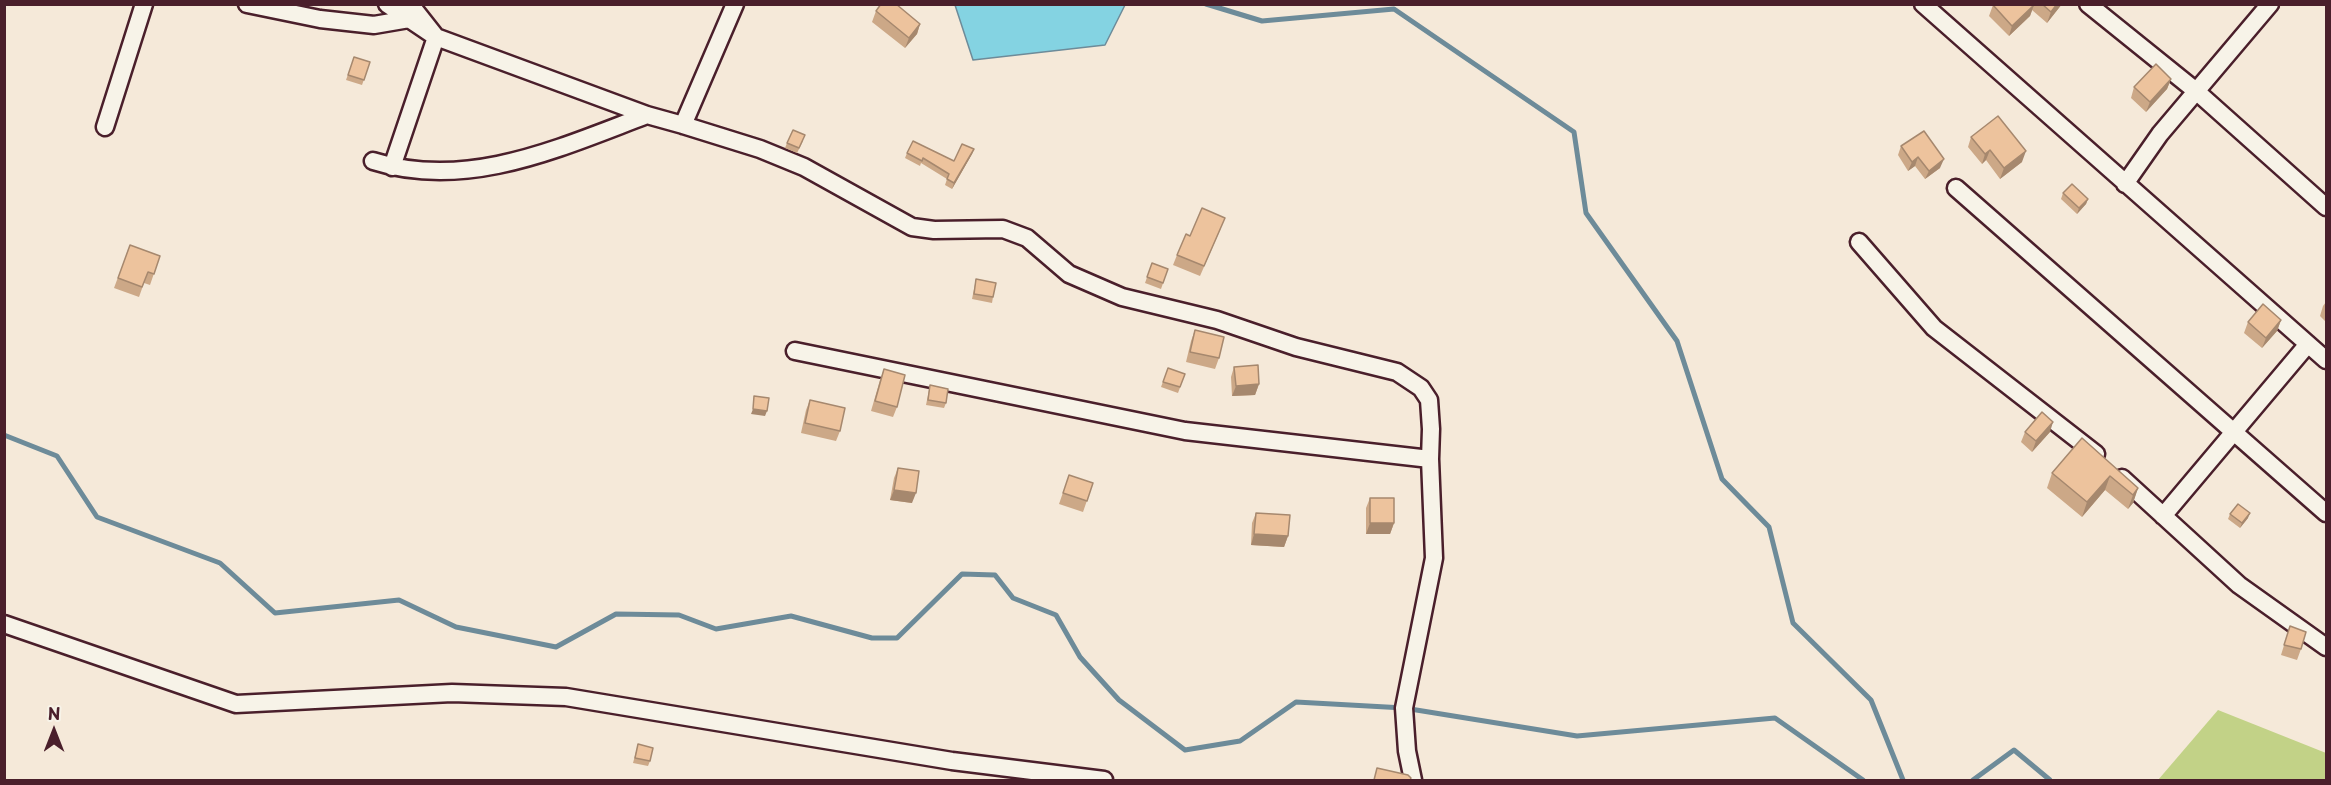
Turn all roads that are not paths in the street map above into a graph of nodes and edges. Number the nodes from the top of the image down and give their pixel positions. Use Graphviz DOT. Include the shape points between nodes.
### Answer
graph roads {
  1 [pos="144,4"];
  2 [pos="247,4"];
  3 [pos="387,4"];
  4 [pos="735,4"];
  5 [pos="1923,4"];
  6 [pos="2088,4"];
  7 [pos="2270,4"];
  8 [pos="410,12"];
  9 [pos="436,36"];
  10 [pos="2196,91"];
  11 [pos="647,115"];
  12 [pos="683,124"];
  13 [pos="105,127"];
  14 [pos="373,161"];
  15 [pos="392,167"];
  16 [pos="2125,184"];
  17 [pos="1956,188"];
  18 [pos="2326,207"];
  19 [pos="1859,242"];
  20 [pos="2308,344"];
  21 [pos="795,351"];
  22 [pos="2326,360"];
  23 [pos="2234,432"];
  24 [pos="1430,459"];
  25 [pos="2326,513"];
  26 [pos="2163,516"];
  27 [pos="4,624"];
  28 [pos="2326,647"];
  29 [pos="1104,780"];
  30 [pos="1413,780"];
  1 -- 13 [label="street"];
  2 -- 8 [label="street" via="374,25"];
  3 -- 8 [label="street"];
  4 -- 12 [label="street"];
  5 -- 16 [label="street"];
  6 -- 10 [label="street"];
  7 -- 10 [label="street"];
  8 -- 9 [label="street"];
  9 -- 11 [label="street"];
  9 -- 15 [label="street"];
  10 -- 16 [label="street"];
  10 -- 18 [label="street"];
  11 -- 12 [label="street"];
  11 -- 15 [label="street" via="494,167 426,172"];
  12 -- 24 [label="street" via="804,167 912,227 1003,229 1027,238 1069,274 1122,297 1397,372 1421,388 1429,400"];
  14 -- 15 [label="street"];
  16 -- 20 [label="street"];
  17 -- 23 [label="street"];
  19 -- 26 [label="street" via="1934,328 2090,449"];
  20 -- 22 [label="street"];
  20 -- 23 [label="street"];
  21 -- 24 [label="street" via="1185,431"];
  23 -- 25 [label="street"];
  23 -- 26 [label="street"];
  24 -- 30 [label="street" via="1434,558 1404,708"];
  26 -- 28 [label="street" via="2239,585"];
  27 -- 29 [label="street" via="236,704 452,693 566,696 952,761"];
}
